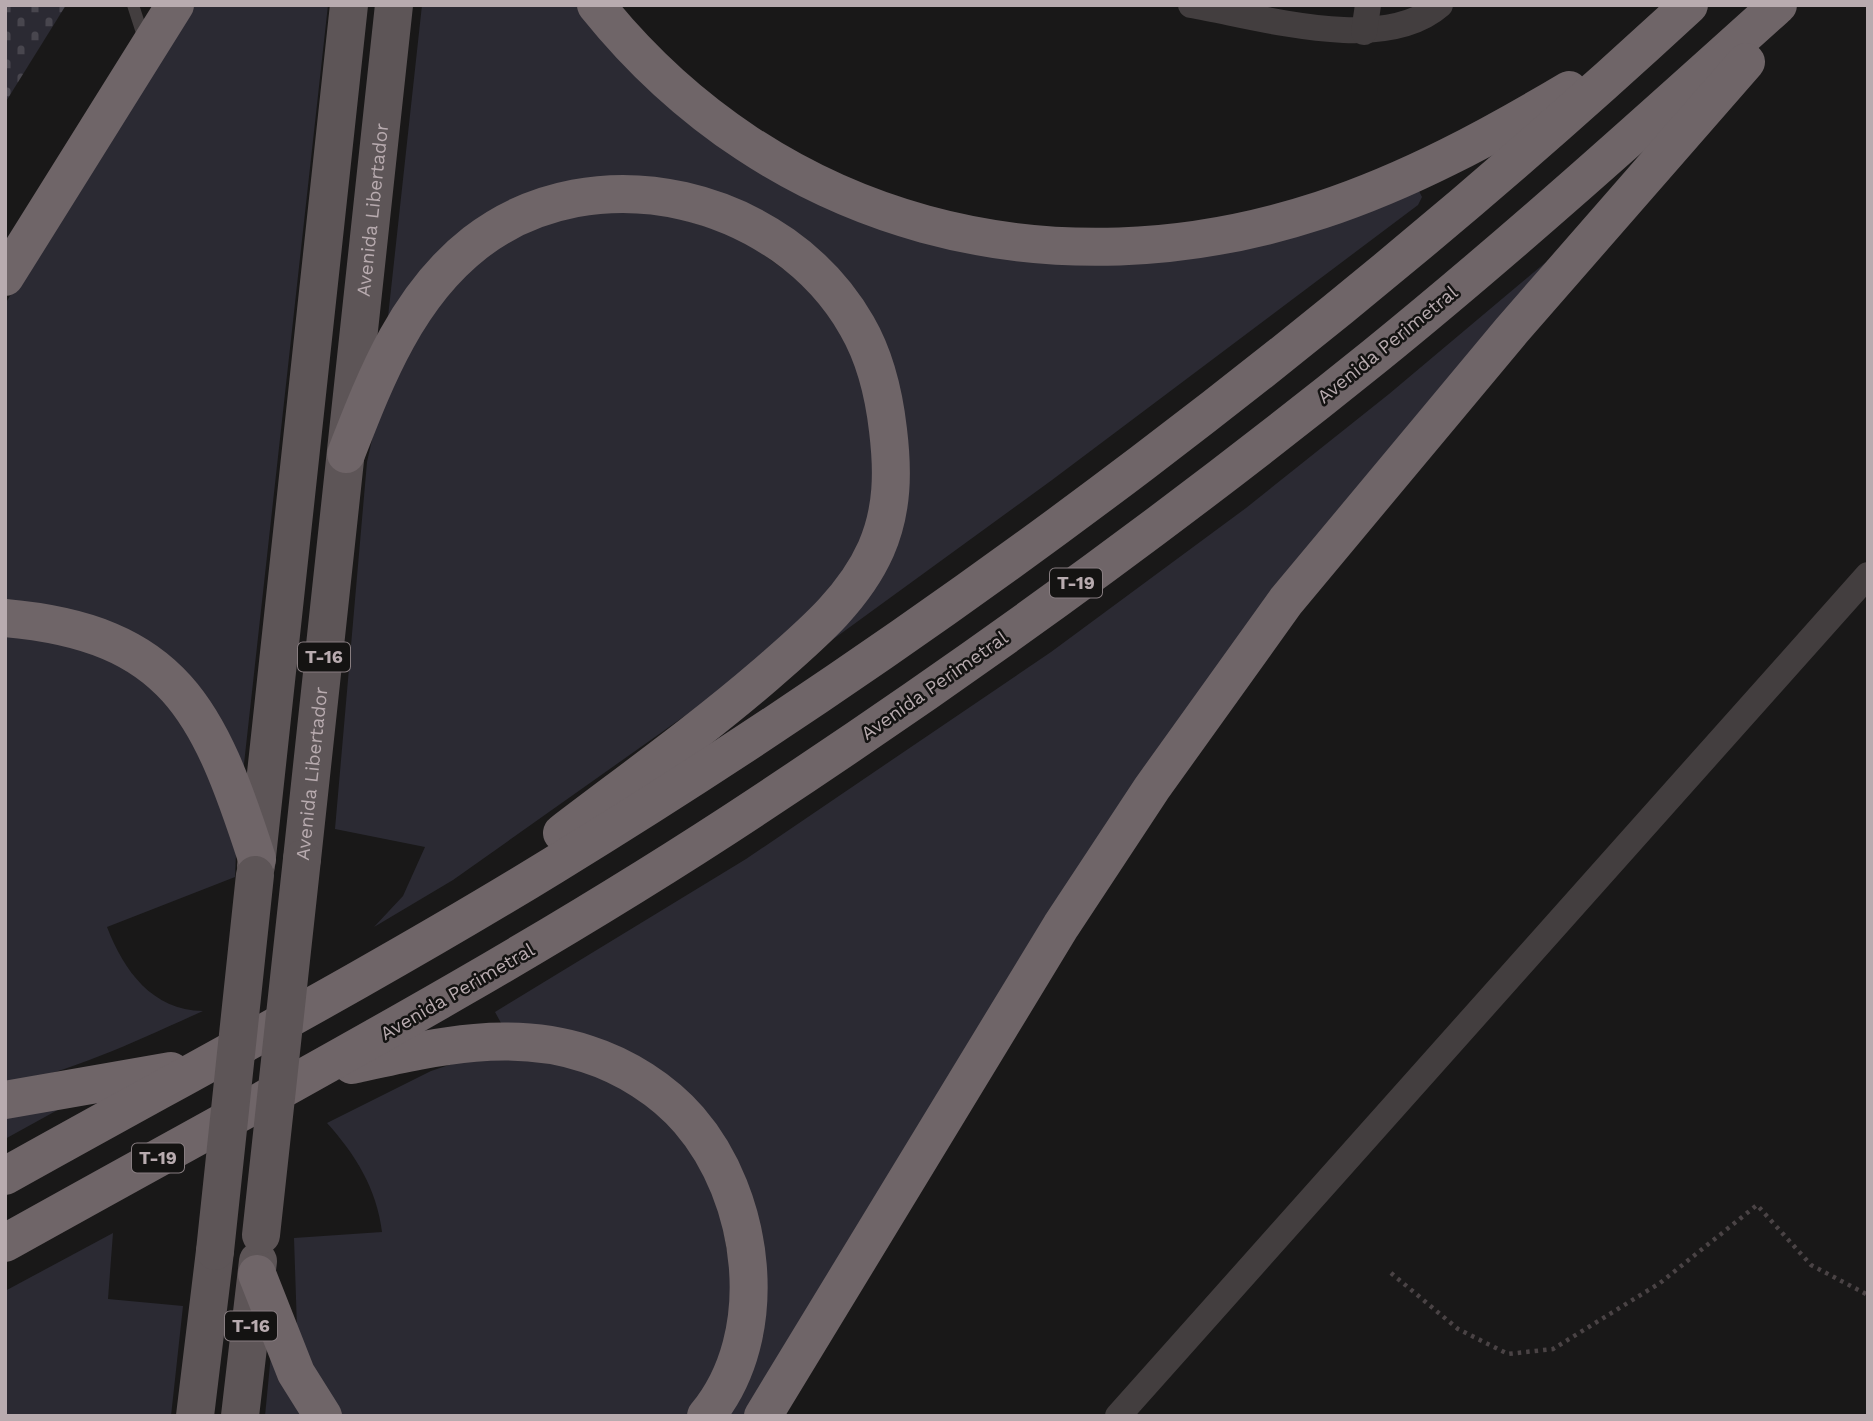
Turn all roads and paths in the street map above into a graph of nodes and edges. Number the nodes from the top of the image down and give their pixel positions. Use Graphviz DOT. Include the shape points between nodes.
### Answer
graph roads {
  1 [pos="133,5"];
  2 [pos="175,5"];
  3 [pos="349,5"];
  4 [pos="394,5"];
  5 [pos="596,5"];
  6 [pos="1191,5"];
  7 [pos="1368,5"];
  8 [pos="1440,5"];
  9 [pos="1778,5"];
  10 [pos="1797,5"];
  11 [pos="1682,12"];
  12 [pos="1364,32"];
  13 [pos="147,49"];
  14 [pos="5,276"];
  15 [pos="346,454"];
  16 [pos="1868,575"];
  17 [pos="5,618"];
  18 [pos="256,867"];
  19 [pos="386,965"];
  20 [pos="207,1064"];
  21 [pos="312,1074"];
  22 [pos="5,1100"];
  23 [pos="5,1175"];
  24 [pos="5,1243"];
  25 [pos="1391,1273"];
  26 [pos="257,1274"];
  27 [pos="1868,1295"];
  28 [pos="195,1416"];
  29 [pos="240,1416"];
  30 [pos="323,1416"];
  31 [pos="706,1416"];
  32 [pos="762,1416"];
  33 [pos="1118,1416"];
  1 -- 13 [label="lane"];
  2 -- 13 [label="highway"];
  3 -- 18 [label="main road"];
  4 -- 15 [label="main road, Avenida Libertador"];
  5 -- 11 [label="highway" via="663,80 733,134 790,169 859,203 927,227 1000,242 1061,248 1124,246 1258,227 1396,182 1484,140 1572,88"];
  6 -- 12 [label="street"];
  7 -- 12 [label="street"];
  8 -- 12 [label="street" via="1399,28"];
  9 -- 21 [label="highway, Avenida Perimetral / T-19" via="1375,356 981,653 758,806 586,915"];
  10 -- 32 [label="highway" via="1537,301 1286,601 1152,788 1061,926"];
  11 -- 19 [label="highway" via="1337,310 946,605 725,756"];
  13 -- 14 [label="highway"];
  15 -- 19 [label="highway" via="404,324 473,245 525,213 586,196 621,193 681,199 717,211 770,236 818,276 857,325 868,349 879,381 891,454 888,517 876,550 840,605 714,718"];
  15 -- 26 [label="main road, Avenida Libertador / T-16, bridge"];
  16 -- 33 [label="street"];
  17 -- 18 [label="highway" via="43,621 108,640 173,684 201,717 215,744"];
  18 -- 28 [label="main road, T-16, bridge"];
  19 -- 20 [label="highway"];
  20 -- 22 [label="highway"];
  20 -- 23 [label="highway"];
  21 -- 24 [label="highway, Avenida Perimetral / T-19"];
  21 -- 31 [label="highway" via="433,1047 513,1041 586,1053 640,1078 667,1098 688,1119 721,1167 745,1246 747,1315 740,1352"];
  25 -- 27 [label="path" via="1458,1329 1508,1354 1553,1349 1660,1283 1757,1205 1811,1265"];
  26 -- 29 [label="main road, Avenida Libertador / T-16"];
  26 -- 30 [label="highway" via="296,1373"];
}
